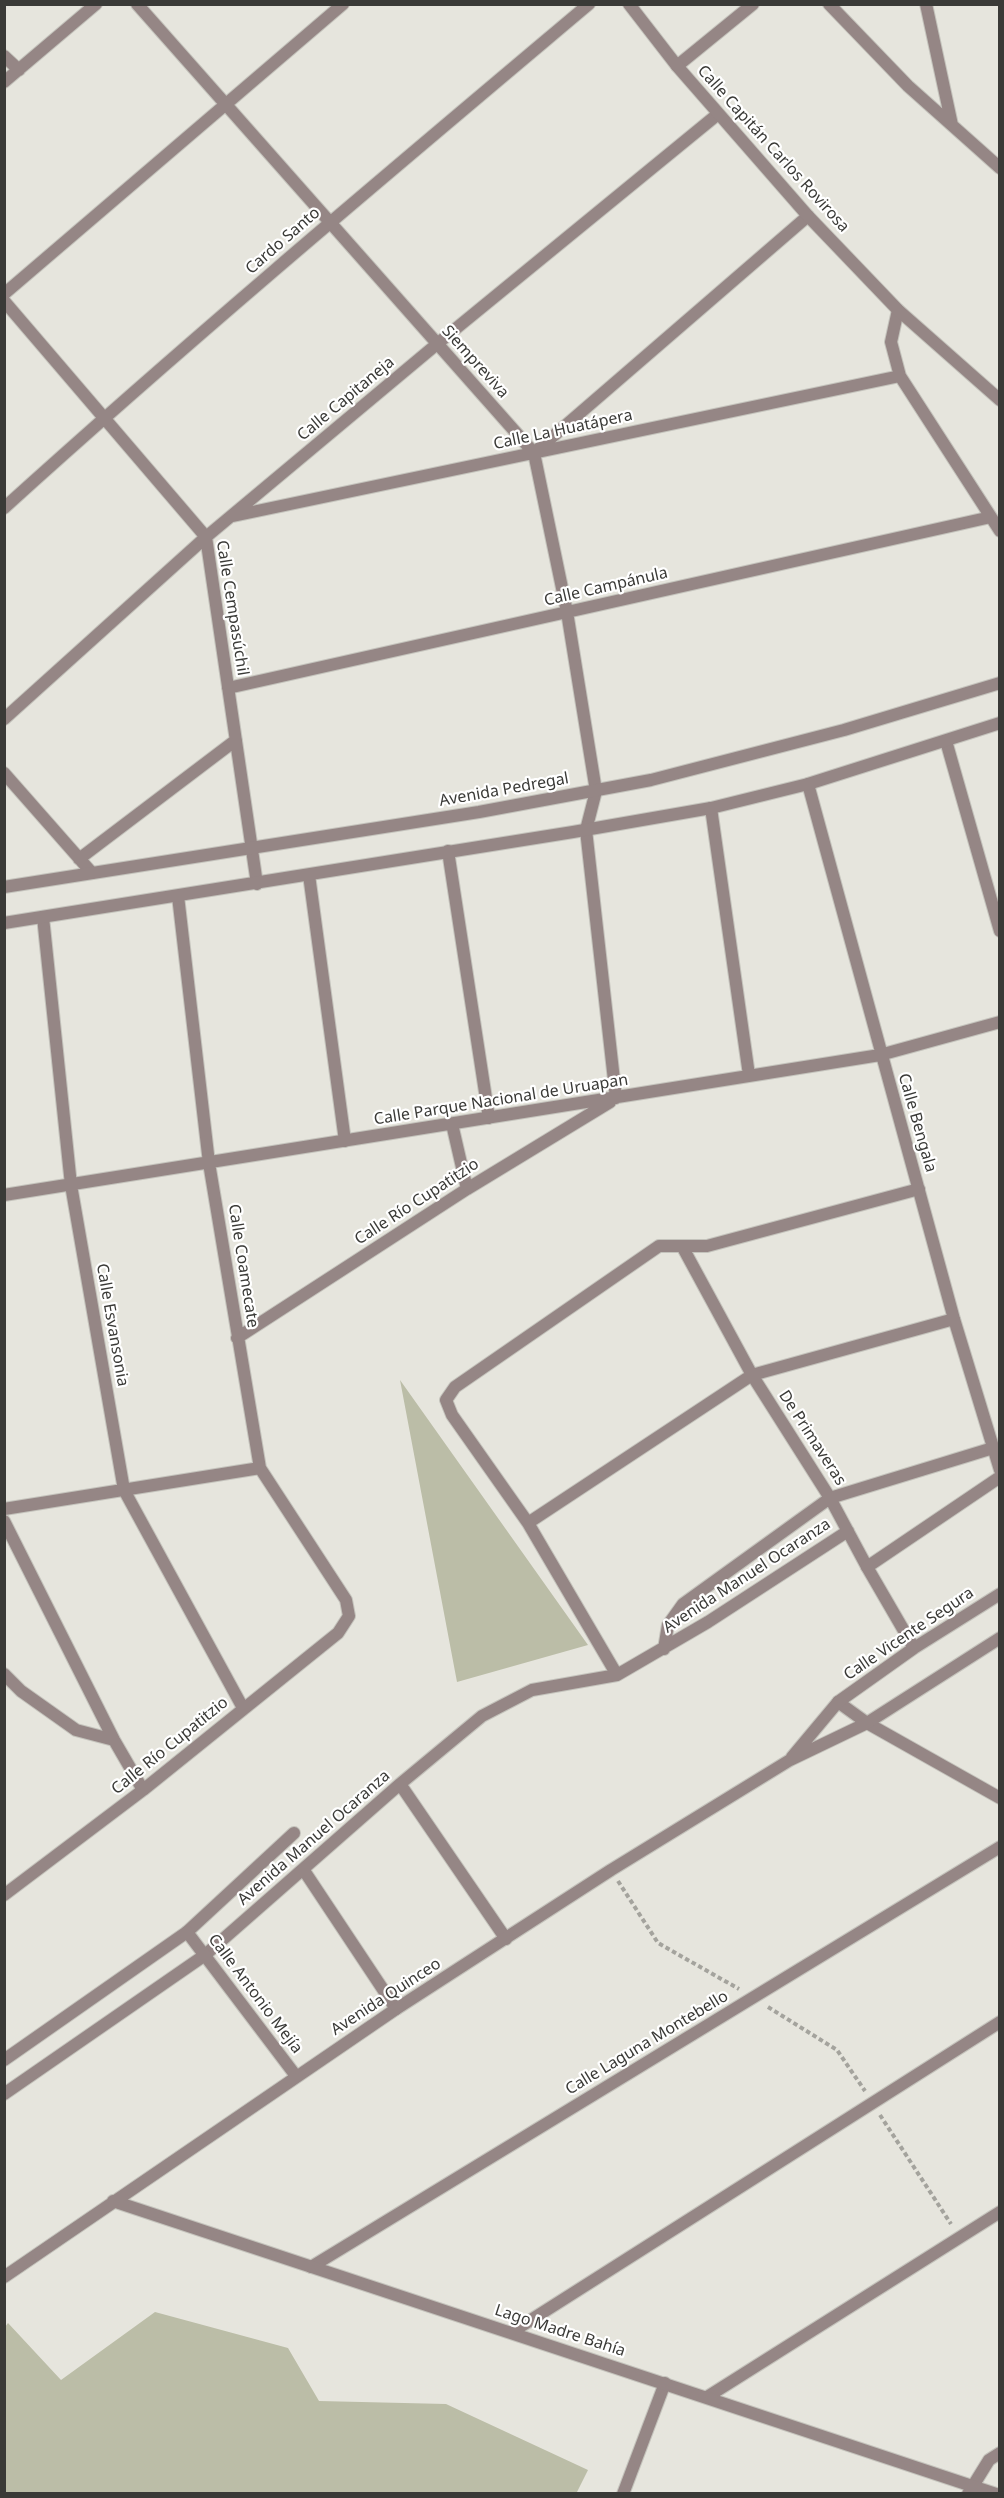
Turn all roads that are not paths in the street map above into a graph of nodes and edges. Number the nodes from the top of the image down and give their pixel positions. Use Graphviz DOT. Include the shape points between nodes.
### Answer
graph roads {
  1 [pos="96,4"];
  2 [pos="138,4"];
  3 [pos="343,4"];
  4 [pos="589,4"];
  5 [pos="629,4"];
  6 [pos="753,4"];
  7 [pos="829,4"];
  8 [pos="926,4"];
  9 [pos="4,56"];
  10 [pos="677,66"];
  11 [pos="19,70"];
  12 [pos="4,82"];
  13 [pos="226,106"];
  14 [pos="718,114"];
  15 [pos="952,124"];
  16 [pos="999,168"];
  17 [pos="808,216"];
  18 [pos="329,222"];
  19 [pos="4,294"];
  20 [pos="4,301"];
  21 [pos="898,310"];
  22 [pos="436,344"];
  23 [pos="900,376"];
  24 [pos="998,397"];
  25 [pos="104,418"];
  26 [pos="534,453"];
  27 [pos="4,508"];
  28 [pos="232,517"];
  29 [pos="991,518"];
  30 [pos="999,531"];
  31 [pos="206,537"];
  32 [pos="567,612"];
  33 [pos="999,683"];
  34 [pos="228,688"];
  35 [pos="4,719"];
  36 [pos="999,723"];
  37 [pos="236,740"];
  38 [pos="946,741"];
  39 [pos="4,773"];
  40 [pos="808,784"];
  41 [pos="596,791"];
  42 [pos="711,808"];
  43 [pos="586,830"];
  44 [pos="252,848"];
  45 [pos="448,851"];
  46 [pos="79,859"];
  47 [pos="92,873"];
  48 [pos="309,875"];
  49 [pos="257,884"];
  50 [pos="4,887"];
  51 [pos="178,896"];
  52 [pos="44,917"];
  53 [pos="4,923"];
  54 [pos="999,931"];
  55 [pos="999,1022"];
  56 [pos="880,1055"];
  57 [pos="749,1075"];
  58 [pos="616,1098"];
  59 [pos="489,1118"];
  60 [pos="452,1125"];
  61 [pos="345,1142"];
  62 [pos="209,1163"];
  63 [pos="71,1185"];
  64 [pos="467,1189"];
  65 [pos="920,1190"];
  66 [pos="4,1195"];
  67 [pos="682,1246"];
  68 [pos="954,1319"];
  69 [pos="237,1338"];
  70 [pos="752,1375"];
  71 [pos="993,1448"];
  72 [pos="260,1468"];
  73 [pos="999,1470"];
  74 [pos="999,1477"];
  75 [pos="124,1490"];
  76 [pos="830,1498"];
  77 [pos="4,1509"];
  78 [pos="4,1521"];
  79 [pos="528,1523"];
  80 [pos="848,1531"];
  81 [pos="867,1567"];
  82 [pos="999,1594"];
  83 [pos="349,1616"];
  84 [pos="999,1638"];
  85 [pos="914,1648"];
  86 [pos="664,1649"];
  87 [pos="4,1674"];
  88 [pos="617,1675"];
  89 [pos="838,1702"];
  90 [pos="243,1708"];
  91 [pos="867,1724"];
  92 [pos="114,1740"];
  93 [pos="789,1760"];
  94 [pos="400,1784"];
  95 [pos="143,1790"];
  96 [pos="999,1798"];
  97 [pos="294,1833"];
  98 [pos="999,1847"];
  99 [pos="303,1869"];
  100 [pos="4,1895"];
  101 [pos="187,1932"];
  102 [pos="506,1939"];
  103 [pos="206,1955"];
  104 [pos="396,2009"];
  105 [pos="999,2022"];
  106 [pos="4,2060"];
  107 [pos="296,2076"];
  108 [pos="4,2094"];
  109 [pos="113,2201"];
  110 [pos="999,2212"];
  111 [pos="311,2266"];
  112 [pos="6,2278"];
  113 [pos="512,2332"];
  114 [pos="664,2383"];
  115 [pos="707,2397"];
  116 [pos="999,2453"];
  117 [pos="970,2490"];
  118 [pos="623,2493"];
  119 [pos="996,2493"];
  1 -- 11 [label="street"];
  2 -- 13 [label="street, Siempreviva"];
  3 -- 13 [label="street"];
  4 -- 18 [label="street, Cardo Santo"];
  5 -- 10 [label="street, Calle Capitán Carlos Rovirosa"];
  6 -- 10 [label="street"];
  7 -- 15 [label="street" via="908,86"];
  8 -- 15 [label="street"];
  9 -- 11 [label="street"];
  10 -- 14 [label="street, Calle Capitán Carlos Rovirosa"];
  11 -- 12 [label="street"];
  13 -- 18 [label="street, Siempreviva"];
  13 -- 19 [label="street"];
  14 -- 17 [label="street, Calle Capitán Carlos Rovirosa"];
  14 -- 22 [label="street, Calle Capitaneja"];
  15 -- 16 [label="street"];
  17 -- 21 [label="street, Calle Capitán Carlos Rovirosa"];
  17 -- 26 [label="street"];
  18 -- 22 [label="street, Siempreviva"];
  18 -- 25 [label="street, Cardo Santo"];
  20 -- 25 [label="street, Calle Cempasúchil"];
  21 -- 23 [label="street" via="891,342"];
  21 -- 24 [label="street, Calle Capitán Carlos Rovirosa"];
  22 -- 26 [label="street, Siempreviva"];
  22 -- 28 [label="street, Calle Capitaneja"];
  23 -- 26 [label="street, Calle La Huatápera"];
  23 -- 29 [label="street"];
  25 -- 27 [label="street, Cardo Santo"];
  25 -- 31 [label="street, Calle Cempasúchil"];
  26 -- 28 [label="street, Calle La Huatápera"];
  26 -- 32 [label="street"];
  28 -- 31 [label="street, Calle Capitaneja"];
  29 -- 30 [label="street"];
  29 -- 32 [label="street, Calle Campánula"];
  31 -- 34 [label="street, Calle Cempasúchil"];
  31 -- 35 [label="street, Calle Capitaneja"];
  32 -- 34 [label="street, Calle Campánula"];
  32 -- 41 [label="street"];
  33 -- 41 [label="street, Avenida Pedregal" via="844,730"];
  34 -- 37 [label="street, Calle Cempasúchil"];
  36 -- 38 [label="street"];
  37 -- 44 [label="street, Calle Cempasúchil"];
  37 -- 46 [label="street"];
  38 -- 40 [label="street"];
  38 -- 54 [label="street"];
  39 -- 46 [label="street"];
  40 -- 42 [label="street"];
  40 -- 56 [label="street, Calle Bengala"];
  41 -- 43 [label="street"];
  41 -- 44 [label="street, Avenida Pedregal"];
  42 -- 43 [label="street"];
  42 -- 57 [label="street"];
  43 -- 45 [label="street"];
  43 -- 58 [label="street"];
  44 -- 47 [label="street, Avenida Pedregal"];
  44 -- 49 [label="street, Calle Cempasúchil"];
  45 -- 48 [label="street"];
  45 -- 59 [label="street"];
  46 -- 47 [label="street"];
  47 -- 50 [label="street, Avenida Pedregal"];
  48 -- 49 [label="street"];
  48 -- 61 [label="street"];
  49 -- 51 [label="street"];
  51 -- 52 [label="street"];
  51 -- 62 [label="street, Calle Coamecate"];
  52 -- 53 [label="street"];
  52 -- 63 [label="street, Calle Esvansonia"];
  55 -- 56 [label="street, Calle Parque Nacional de Uruapan"];
  56 -- 57 [label="street, Calle Parque Nacional de Uruapan"];
  56 -- 65 [label="street, Calle Bengala"];
  57 -- 58 [label="street, Calle Parque Nacional de Uruapan"];
  58 -- 59 [label="street, Calle Parque Nacional de Uruapan"];
  58 -- 64 [label="street, Calle Río Cupatitzio"];
  59 -- 60 [label="street, Calle Parque Nacional de Uruapan"];
  60 -- 61 [label="street, Calle Parque Nacional de Uruapan"];
  60 -- 64 [label="street"];
  61 -- 62 [label="street, Calle Parque Nacional de Uruapan"];
  62 -- 63 [label="street, Calle Parque Nacional de Uruapan"];
  62 -- 69 [label="street, Calle Coamecate"];
  63 -- 66 [label="street, Calle Parque Nacional de Uruapan"];
  63 -- 75 [label="street, Calle Esvansonia"];
  64 -- 69 [label="street, Calle Río Cupatitzio"];
  65 -- 67 [label="street" via="707,1246"];
  65 -- 68 [label="street, Calle Bengala"];
  67 -- 70 [label="street, De Primaveras"];
  67 -- 79 [label="street" via="659,1246 455,1387 446,1400 452,1415"];
  68 -- 70 [label="street"];
  68 -- 71 [label="street, Calle Bengala"];
  69 -- 72 [label="street, Calle Coamecate"];
  70 -- 76 [label="street, De Primaveras"];
  70 -- 79 [label="street"];
  71 -- 73 [label="street, Calle Bengala"];
  71 -- 76 [label="street, Avenida Manuel Ocaranza"];
  72 -- 75 [label="street"];
  72 -- 83 [label="street, Calle Coamecate" via="346,1600"];
  74 -- 81 [label="street"];
  75 -- 77 [label="street"];
  75 -- 90 [label="street, Calle Esvansonia"];
  76 -- 80 [label="street, De Primaveras"];
  76 -- 86 [label="street, Avenida Manuel Ocaranza" via="683,1604 668,1625"];
  78 -- 92 [label="street"];
  79 -- 88 [label="street"];
  80 -- 81 [label="street, De Primaveras"];
  80 -- 86 [label="street, Avenida Manuel Ocaranza"];
  81 -- 85 [label="street, De Primaveras"];
  82 -- 85 [label="street, Calle Vicente Segura"];
  83 -- 90 [label="street, Calle Río Cupatitzio" via="338,1633"];
  84 -- 91 [label="street"];
  85 -- 89 [label="street, Calle Vicente Segura"];
  86 -- 88 [label="street, Avenida Manuel Ocaranza"];
  87 -- 92 [label="street" via="76,1730"];
  88 -- 94 [label="street, Avenida Manuel Ocaranza" via="522,1695 482,1716"];
  89 -- 91 [label="street"];
  89 -- 93 [label="street, Avenida Quinceo"];
  90 -- 95 [label="street, Calle Río Cupatitzio"];
  91 -- 93 [label="street, Avenida Quinceo"];
  91 -- 96 [label="street"];
  92 -- 95 [label="street"];
  93 -- 102 [label="street, Avenida Quinceo"];
  94 -- 99 [label="street, Avenida Manuel Ocaranza"];
  94 -- 102 [label="street"];
  95 -- 100 [label="street, Calle Río Cupatitzio"];
  97 -- 101 [label="street, Avenida Manuel Ocaranza"];
  98 -- 111 [label="street, Calle Laguna Montebello"];
  99 -- 103 [label="street, Avenida Manuel Ocaranza"];
  99 -- 104 [label="street"];
  101 -- 103 [label="street, Calle Antonio Mejía"];
  101 -- 106 [label="street, Avenida Manuel Ocaranza"];
  102 -- 104 [label="street, Avenida Quinceo"];
  103 -- 107 [label="street, Calle Antonio Mejía"];
  103 -- 108 [label="street, Avenida Manuel Ocaranza"];
  104 -- 107 [label="street, Avenida Quinceo"];
  105 -- 113 [label="street"];
  107 -- 109 [label="street, Avenida Quinceo"];
  109 -- 111 [label="street, Lago Madre Bahía"];
  109 -- 112 [label="street, Avenida Quinceo"];
  110 -- 115 [label="street"];
  111 -- 113 [label="street, Lago Madre Bahía"];
  113 -- 114 [label="street, Lago Madre Bahía"];
  114 -- 115 [label="street, Lago Madre Bahía"];
  114 -- 118 [label="street"];
  115 -- 117 [label="street, Lago Madre Bahía" via="951,2477"];
  116 -- 117 [label="street" via="989,2460"];
  117 -- 119 [label="street, Lago Madre Bahía"];
}
